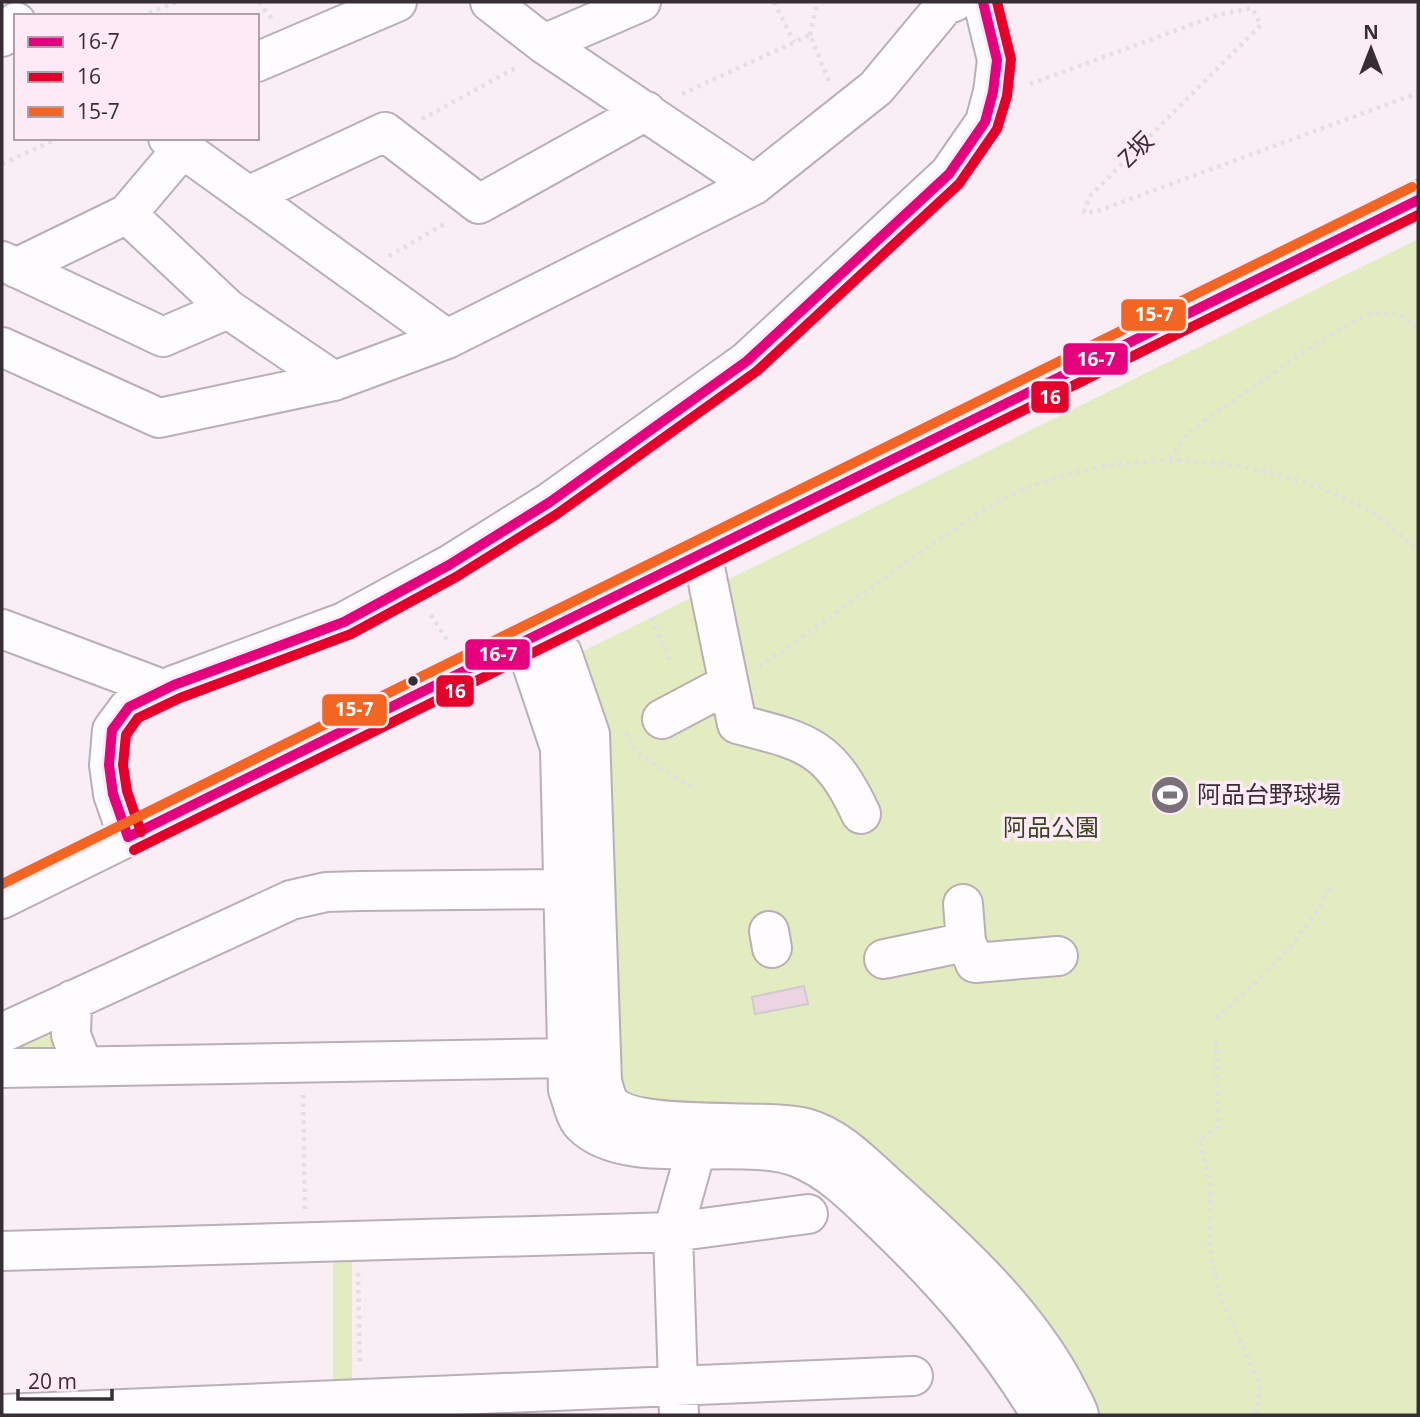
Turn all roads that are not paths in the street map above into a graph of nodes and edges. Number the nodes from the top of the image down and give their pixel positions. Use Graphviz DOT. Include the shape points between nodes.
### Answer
graph roads {
  1 [pos="397,2"];
  2 [pos="490,2"];
  3 [pos="641,2"];
  4 [pos="954,2"];
  5 [pos="983,2"];
  6 [pos="14,23"];
  7 [pos="2,37"];
  8 [pos="544,44"];
  9 [pos="259,61"];
  10 [pos="646,111"];
  11 [pos="175,144"];
  12 [pos="754,186"];
  13 [pos="248,196"];
  14 [pos="1418,200"];
  15 [pos="127,214"];
  16 [pos="9,264"];
  17 [pos="228,309"];
  18 [pos="447,340"];
  19 [pos="2,347"];
  20 [pos="334,381"];
  21 [pos="702,553"];
  22 [pos="2,629"];
  23 [pos="524,641"];
  24 [pos="562,653"];
  25 [pos="728,684"];
  26 [pos="165,690"];
  27 [pos="662,719"];
  28 [pos="861,814"];
  29 [pos="128,837"];
  30 [pos="565,888"];
  31 [pos="2,899"];
  32 [pos="963,904"];
  33 [pos="966,942"];
  34 [pos="1058,956"];
  35 [pos="884,959"];
  36 [pos="72,1000"];
  37 [pos="2,1033"];
  38 [pos="567,1058"];
  39 [pos="83,1066"];
  40 [pos="2,1068"];
  41 [pos="695,1150"];
  42 [pos="808,1214"];
  43 [pos="673,1232"];
  44 [pos="2,1251"];
  45 [pos="914,1376"];
  46 [pos="678,1401"];
  47 [pos="2,1414"];
  48 [pos="1041,1415"];
  49 [pos="1079,1415"];
  1 -- 9 [label="street"];
  2 -- 8 [label="street"];
  3 -- 8 [label="street"];
  4 -- 12 [label="street" via="945,5 876,88"];
  5 -- 26 [label="street" via="997,60 995,81 985,122 966,151 949,174 747,361 550,502 412,586 344,622"];
  6 -- 7 [label="street"];
  8 -- 10 [label="street"];
  10 -- 12 [label="street"];
  10 -- 13 [label="street" via="479,204 385,132"];
  11 -- 13 [label="street"];
  11 -- 15 [label="street"];
  12 -- 18 [label="street"];
  13 -- 18 [label="street"];
  14 -- 21 [label="street"];
  15 -- 16 [label="street"];
  15 -- 17 [label="street"];
  16 -- 17 [label="street" via="163,337"];
  17 -- 20 [label="street"];
  18 -- 20 [label="street"];
  19 -- 20 [label="street" via="159,418"];
  21 -- 23 [label="street"];
  21 -- 25 [label="street"];
  22 -- 26 [label="street"];
  23 -- 29 [label="street"];
  23 -- 30 [label="street" via="560,748"];
  24 -- 49 [label="street" via="590,734 602,1082 609,1102 623,1113 643,1119 806,1128 839,1144 958,1249 1007,1304 1044,1348"];
  25 -- 27 [label="street"];
  25 -- 28 [label="street" via="737,724 806,743 850,789"];
  26 -- 29 [label="street" via="129,707 112,730 109,765"];
  29 -- 31 [label="street"];
  30 -- 36 [label="street" via="326,892 291,900"];
  30 -- 38 [label="street"];
  32 -- 33 [label="street"];
  33 -- 34 [label="street" via="975,963"];
  33 -- 35 [label="street"];
  36 -- 37 [label="street"];
  36 -- 39 [label="street" via="71,1035"];
  38 -- 39 [label="street"];
  38 -- 41 [label="street" via="568,1090 581,1123 604,1139 636,1147"];
  39 -- 40 [label="street"];
  41 -- 43 [label="street"];
  41 -- 48 [label="street" via="797,1157 825,1171 935,1273 1007,1360"];
  42 -- 43 [label="street"];
  43 -- 44 [label="street"];
  43 -- 46 [label="street"];
  45 -- 46 [label="street"];
  46 -- 47 [label="street"];
}
